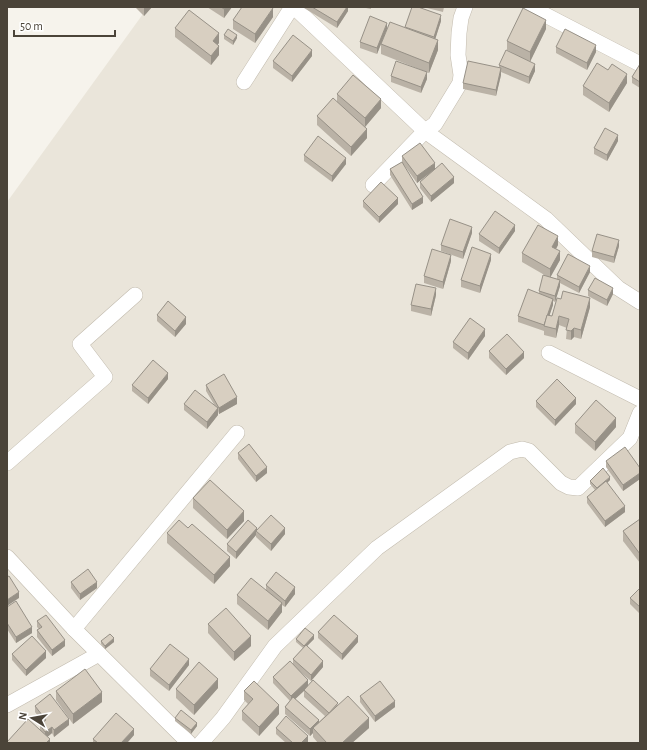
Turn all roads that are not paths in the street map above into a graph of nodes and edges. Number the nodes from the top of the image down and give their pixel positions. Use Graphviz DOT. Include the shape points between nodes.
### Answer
graph roads {
  1 [pos="293,7"];
  2 [pos="465,7"];
  3 [pos="530,7"];
  4 [pos="640,64"];
  5 [pos="244,82"];
  6 [pos="425,131"];
  7 [pos="373,185"];
  8 [pos="135,294"];
  9 [pos="640,302"];
  10 [pos="549,353"];
  11 [pos="640,399"];
  12 [pos="640,413"];
  13 [pos="237,433"];
  14 [pos="7,464"];
  15 [pos="7,557"];
  16 [pos="74,629"];
  17 [pos="99,654"];
  18 [pos="7,705"];
  19 [pos="189,743"];
  20 [pos="201,743"];
  1 -- 5 [label="street"];
  1 -- 6 [label="street"];
  2 -- 6 [label="street" via="459,33 460,83 435,124"];
  3 -- 4 [label="street"];
  6 -- 7 [label="street"];
  6 -- 9 [label="street" via="546,219 618,288"];
  8 -- 14 [label="street" via="80,344 105,377"];
  10 -- 11 [label="street"];
  12 -- 20 [label="street" via="630,438 578,488 561,483 529,451 522,449 510,452 377,548 275,646 223,718"];
  13 -- 16 [label="street"];
  15 -- 16 [label="street"];
  16 -- 17 [label="street"];
  17 -- 18 [label="street"];
  17 -- 19 [label="street"];
}
